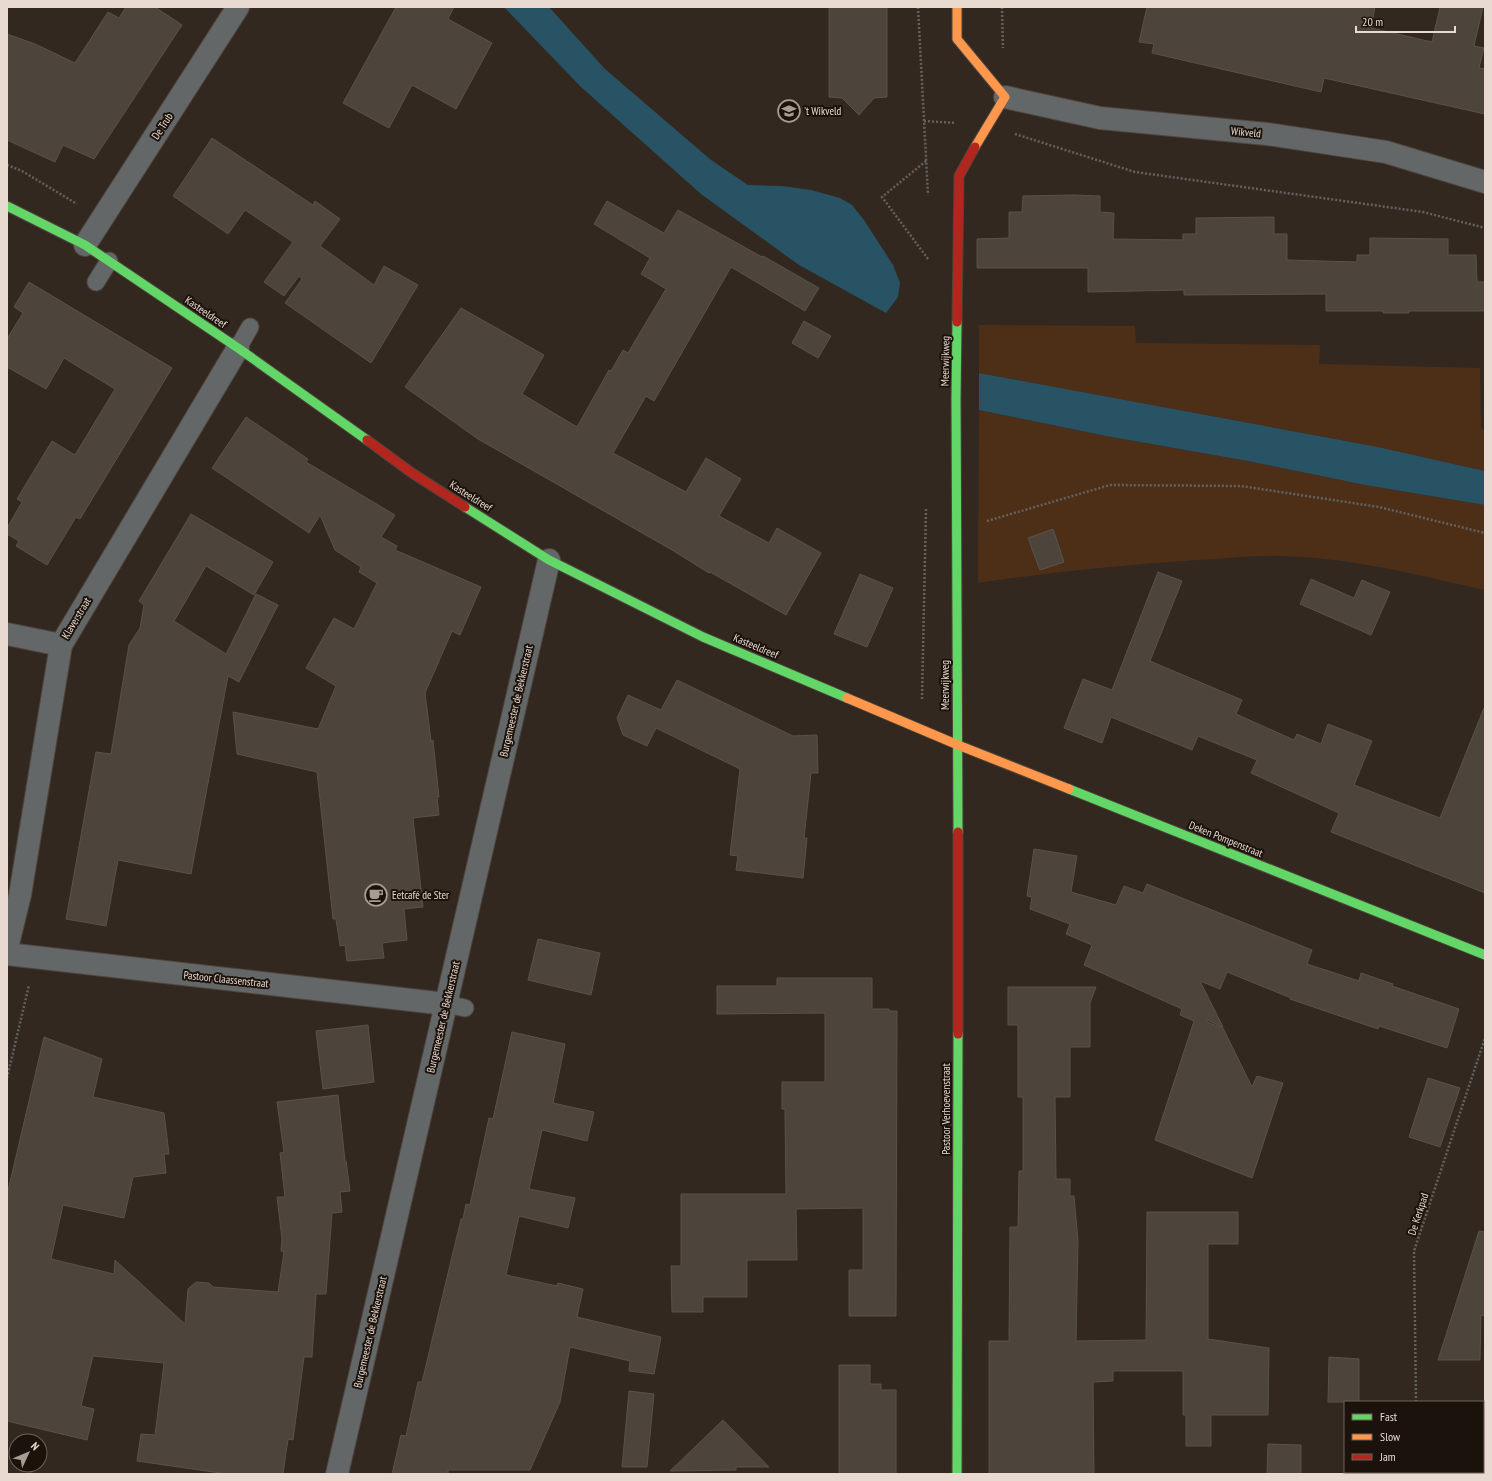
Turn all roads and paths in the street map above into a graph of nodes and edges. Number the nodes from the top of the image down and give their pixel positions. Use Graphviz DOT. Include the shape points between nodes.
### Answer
graph roads {
  1 [pos="238,7"];
  2 [pos="957,7"];
  3 [pos="1004,96"];
  4 [pos="924,121"];
  5 [pos="987,125"];
  6 [pos="926,160"];
  7 [pos="7,165"];
  8 [pos="1485,182"];
  9 [pos="7,206"];
  10 [pos="101,219"];
  11 [pos="1485,228"];
  12 [pos="85,245"];
  13 [pos="109,262"];
  14 [pos="931,262"];
  15 [pos="96,282"];
  16 [pos="250,327"];
  17 [pos="238,348"];
  18 [pos="987,521"];
  19 [pos="1485,533"];
  20 [pos="549,560"];
  21 [pos="7,634"];
  22 [pos="61,645"];
  23 [pos="958,745"];
  24 [pos="7,948"];
  25 [pos="7,954"];
  26 [pos="1485,955"];
  27 [pos="36,957"];
  28 [pos="455,1006"];
  29 [pos="1485,1038"];
  30 [pos="7,1078"];
  31 [pos="1416,1401"];
  32 [pos="337,1474"];
  33 [pos="958,1474"];
  1 -- 10 [label="street, De Trub"];
  2 -- 3 [label="street" via="957,39"];
  3 -- 5 [label="street, Meerwijkweg"];
  3 -- 8 [label="street, Wikveld" via="1100,118 1267,134 1386,152"];
  4 -- 5 [label="path"];
  5 -- 11 [label="path" via="1135,172 1423,212"];
  5 -- 23 [label="street, Meerwijkweg" via="959,176 956,398"];
  6 -- 14 [label="path" via="882,197"];
  7 -- 10 [label="path" via="22,171"];
  9 -- 12 [label="street, Kasteeldreef"];
  10 -- 12 [label="street, De Trub"];
  12 -- 13 [label="street, Kasteeldreef"];
  13 -- 15 [label="lane"];
  13 -- 17 [label="street, Kasteeldreef"];
  16 -- 17 [label="lane"];
  17 -- 20 [label="street, Kasteeldreef" via="412,473"];
  17 -- 22 [label="street, Klaverstraat"];
  18 -- 19 [label="path" via="1110,485 1241,486 1380,507"];
  20 -- 23 [label="street, Kasteeldreef" via="703,637"];
  20 -- 28 [label="street, Burgemeester de Bekkerstraat"];
  21 -- 22 [label="street"];
  22 -- 24 [label="street, Klaverstraat" via="20,895"];
  23 -- 26 [label="street, Deken Pompenstraat"];
  23 -- 33 [label="street, Pastoor Verhoevenstraat"];
  25 -- 27 [label="street, Pastoor Claassenstraat"];
  27 -- 28 [label="street, Pastoor Claassenstraat"];
  27 -- 30 [label="path"];
  28 -- 32 [label="street, Burgemeester de Bekkerstraat"];
  29 -- 31 [label="path, De Kerkpad" via="1414,1251"];
}
